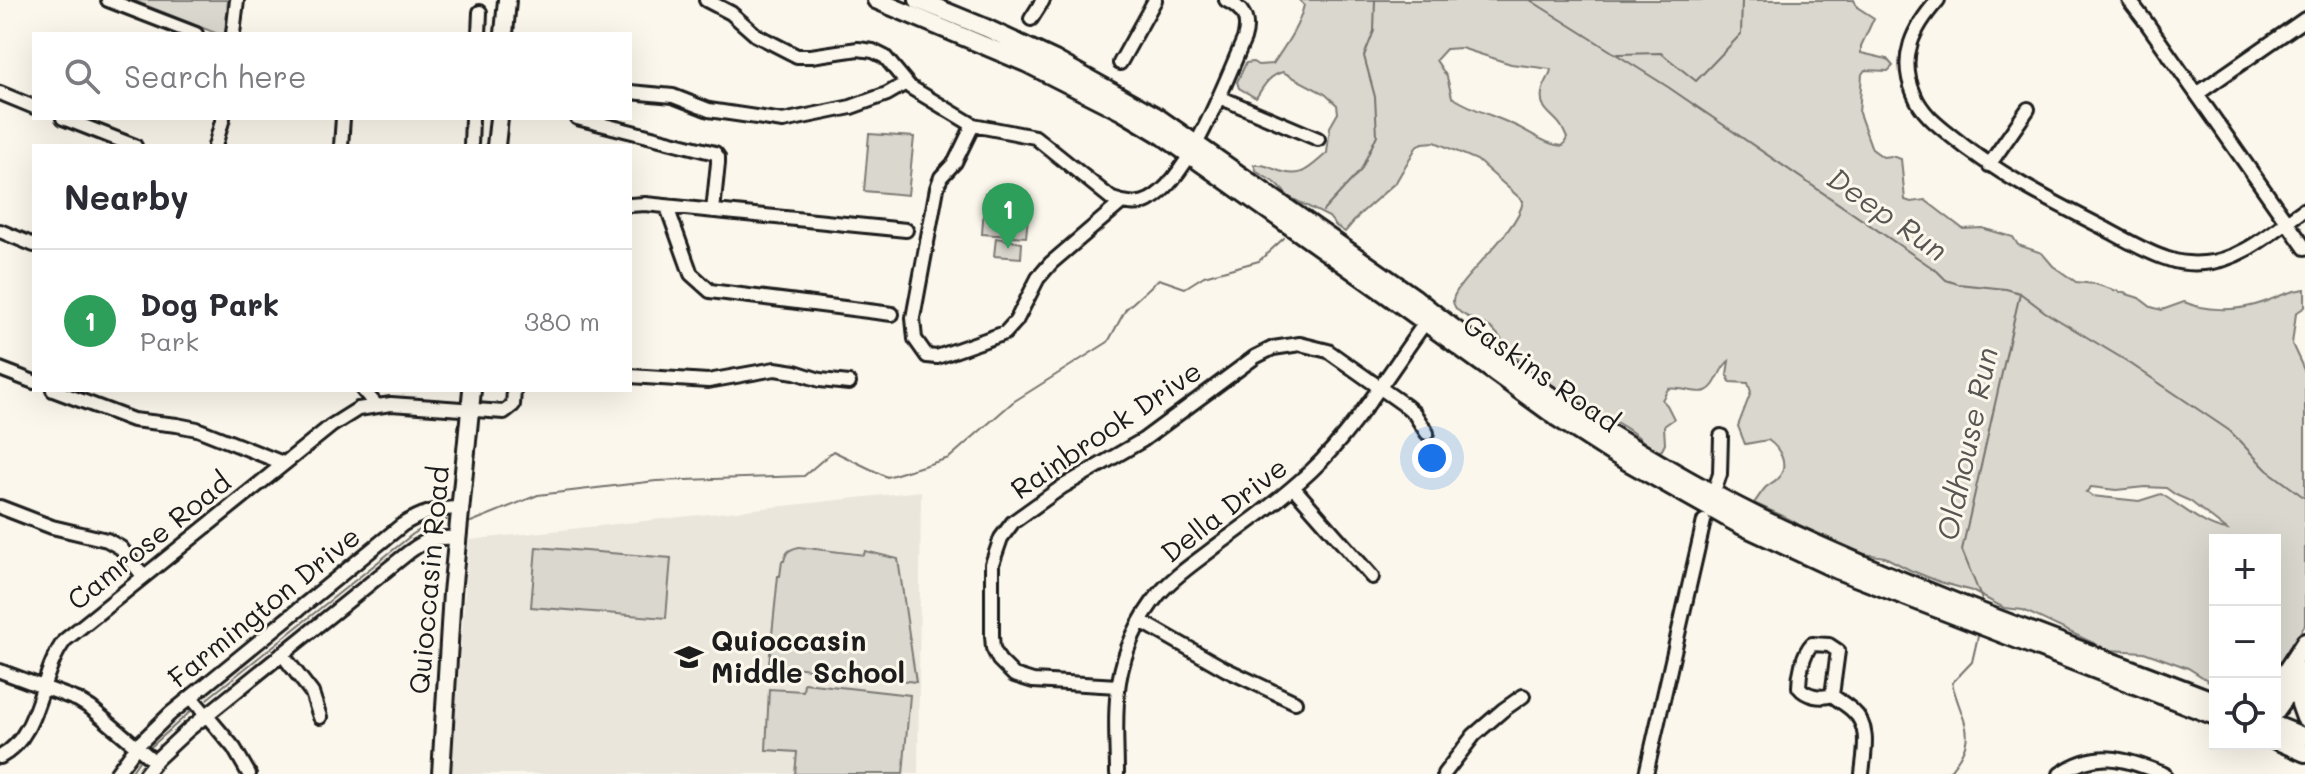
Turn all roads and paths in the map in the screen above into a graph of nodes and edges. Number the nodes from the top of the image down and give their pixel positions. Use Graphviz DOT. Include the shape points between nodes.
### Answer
graph roads {
  1 [pos="108,0"];
  2 [pos="237,0"];
  3 [pos="507,0"];
  4 [pos="706,0"];
  5 [pos="918,0"];
  6 [pos="1043,0"];
  7 [pos="1155,0"];
  8 [pos="1226,0"];
  9 [pos="1938,0"];
  10 [pos="2129,0"];
  11 [pos="881,1"];
  12 [pos="729,5"];
  13 [pos="480,12"];
  14 [pos="1031,19"];
  15 [pos="2305,19"];
  16 [pos="191,32"];
  17 [pos="233,32"];
  18 [pos="479,32"];
  19 [pos="504,32"];
  20 [pos="1120,63"];
  21 [pos="906,83"];
  22 [pos="632,92"];
  23 [pos="0,93"];
  24 [pos="2197,94"];
  25 [pos="1219,97"];
  26 [pos="32,106"];
  27 [pos="2028,109"];
  28 [pos="68,120"];
  29 [pos="222,120"];
  30 [pos="343,120"];
  31 [pos="472,120"];
  32 [pos="499,120"];
  33 [pos="585,120"];
  34 [pos="973,125"];
  35 [pos="1318,139"];
  36 [pos="130,144"];
  37 [pos="216,144"];
  38 [pos="341,144"];
  39 [pos="471,144"];
  40 [pos="496,144"];
  41 [pos="1193,149"];
  42 [pos="1989,165"];
  43 [pos="1121,203"];
  44 [pos="632,205"];
  45 [pos="667,207"];
  46 [pos="2305,209"];
  47 [pos="713,211"];
  48 [pos="2287,222"];
  49 [pos="906,230"];
  50 [pos="0,231"];
  51 [pos="32,244"];
  52 [pos="2305,248"];
  53 [pos="892,314"];
  54 [pos="1429,318"];
  55 [pos="0,369"];
  56 [pos="632,376"];
  57 [pos="32,381"];
  58 [pos="849,383"];
  59 [pos="1378,387"];
  60 [pos="58,392"];
  61 [pos="365,392"];
  62 [pos="472,392"];
  63 [pos="514,392"];
  64 [pos="377,406"];
  65 [pos="470,409"];
  66 [pos="1427,433"];
  67 [pos="1721,436"];
  68 [pos="283,463"];
  69 [pos="1293,487"];
  70 [pos="0,507"];
  71 [pos="1709,507"];
  72 [pos="461,508"];
  73 [pos="458,538"];
  74 [pos="143,576"];
  75 [pos="1372,577"];
  76 [pos="1141,621"];
  77 [pos="2305,642"];
  78 [pos="282,654"];
  79 [pos="0,671"];
  80 [pos="2304,672"];
  81 [pos="2281,679"];
  82 [pos="43,686"];
  83 [pos="1118,686"];
  84 [pos="1832,695"];
  85 [pos="1523,696"];
  86 [pos="191,697"];
  87 [pos="2209,699"];
  88 [pos="1295,702"];
  89 [pos="2281,703"];
  90 [pos="2209,714"];
  91 [pos="206,715"];
  92 [pos="320,717"];
  93 [pos="2305,718"];
  94 [pos="2281,727"];
  95 [pos="2305,737"];
  96 [pos="2281,743"];
  97 [pos="136,747"];
  98 [pos="2305,753"];
  99 [pos="0,757"];
  100 [pos="155,762"];
  101 [pos="1447,773"];
  102 [pos="116,774"];
  103 [pos="145,774"];
  104 [pos="249,774"];
  105 [pos="441,774"];
  106 [pos="1117,774"];
  107 [pos="1646,774"];
  108 [pos="1862,774"];
  109 [pos="2060,774"];
  110 [pos="2164,774"];
  1 -- 16 [label="street"];
  2 -- 17 [label="street"];
  3 -- 19 [label="main road"];
  4 -- 12 [label="street"];
  5 -- 41 [label="main road, Gaskins Road" via="1055,60 1135,104"];
  6 -- 14 [label="street"];
  7 -- 20 [label="street"];
  8 -- 25 [label="street" via="1241,9 1247,29"];
  9 -- 42 [label="street" via="1912,37 1910,85 1923,110"];
  10 -- 24 [label="street"];
  11 -- 41 [label="main road, Gaskins Road" via="991,47"];
  12 -- 21 [label="street" via="756,35 797,56 873,51 890,60"];
  13 -- 18 [label="street"];
  15 -- 24 [label="street"];
  21 -- 22 [label="street" via="851,107 783,121"];
  21 -- 34 [label="street"];
  23 -- 26 [label="street"];
  24 -- 48 [label="street"];
  25 -- 35 [label="street"];
  25 -- 41 [label="street"];
  27 -- 42 [label="street"];
  28 -- 36 [label="street"];
  29 -- 37 [label="street"];
  30 -- 38 [label="street"];
  31 -- 39 [label="street"];
  32 -- 40 [label="main road"];
  33 -- 47 [label="street" via="715,153"];
  34 -- 43 [label="street" via="1035,137"];
  34 -- 43 [label="street" via="937,188 913,318 915,339 927,356 1005,333 1051,263"];
  41 -- 43 [label="street" via="1149,201"];
  41 -- 54 [label="main road, Gaskins Road"];
  42 -- 48 [label="street" via="2137,245 2182,263 2228,258"];
  44 -- 45 [label="street"];
  45 -- 47 [label="street"];
  45 -- 53 [label="street" via="691,274 710,291"];
  46 -- 48 [label="street"];
  47 -- 49 [label="street"];
  48 -- 52 [label="street"];
  50 -- 51 [label="street"];
  54 -- 59 [label="street, Della Drive"];
  54 -- 71 [label="main road, Gaskins Road" via="1569,426"];
  55 -- 57 [label="street"];
  56 -- 58 [label="street" via="708,381 775,369"];
  59 -- 66 [label="street" via="1414,413"];
  59 -- 69 [label="street, Della Drive" via="1333,448"];
  59 -- 83 [label="street, Rainbrook Drive" via="1328,351 1300,344 1273,348 1143,440 1013,522 992,564 992,636 999,660 1014,675 1033,681"];
  60 -- 68 [label="street" via="133,420 197,429"];
  61 -- 64 [label="street"];
  62 -- 65 [label="main road, Quioccasin Road"];
  63 -- 65 [label="street" via="513,405 504,412"];
  64 -- 65 [label="street"];
  64 -- 68 [label="street, Camrose Road" via="349,414"];
  65 -- 72 [label="main road, Quioccasin Road"];
  67 -- 71 [label="street" via="1722,464"];
  68 -- 74 [label="street, Camrose Road"];
  69 -- 75 [label="street"];
  69 -- 76 [label="street, Della Drive" via="1176,577"];
  70 -- 74 [label="street" via="107,540 121,548"];
  71 -- 87 [label="main road, Gaskins Road"];
  71 -- 90 [label="main road, Gaskins Road" via="1837,570"];
  71 -- 107 [label="street"];
  72 -- 73 [label="main road, Quioccasin Road"];
  72 -- 86 [label="street, Farmington Drive" via="436,510 402,525"];
  73 -- 78 [label="street, Farmington Drive" via="425,540"];
  73 -- 105 [label="main road, Quioccasin Road"];
  74 -- 82 [label="street, Camrose Road" via="65,640"];
  76 -- 83 [label="street, Della Drive"];
  76 -- 88 [label="street"];
  77 -- 81 [label="main road"];
  78 -- 91 [label="street, Farmington Drive"];
  78 -- 92 [label="street" via="312,693"];
  79 -- 82 [label="street"];
  80 -- 89 [label="main road"];
  80 -- 93 [label="main road" via="2299,694"];
  82 -- 97 [label="street" via="91,708"];
  82 -- 99 [label="street, Camrose Road" via="25,735"];
  83 -- 106 [label="street, Della Drive"];
  84 -- 84 [label="street" via="1838,651 1812,644 1799,687 1821,697"];
  84 -- 108 [label="street" via="1851,708 1864,727"];
  85 -- 101 [label="street" via="1474,735"];
  86 -- 91 [label="street"];
  86 -- 97 [label="street, Farmington Drive"];
  91 -- 100 [label="street, Farmington Drive"];
  91 -- 104 [label="street"];
  94 -- 95 [label="main road"];
  96 -- 98 [label="main road"];
  97 -- 100 [label="street"];
  97 -- 102 [label="street, Farmington Drive"];
  100 -- 103 [label="street, Farmington Drive"];
  109 -- 110 [label="street" via="2085,761 2109,758"];
}
